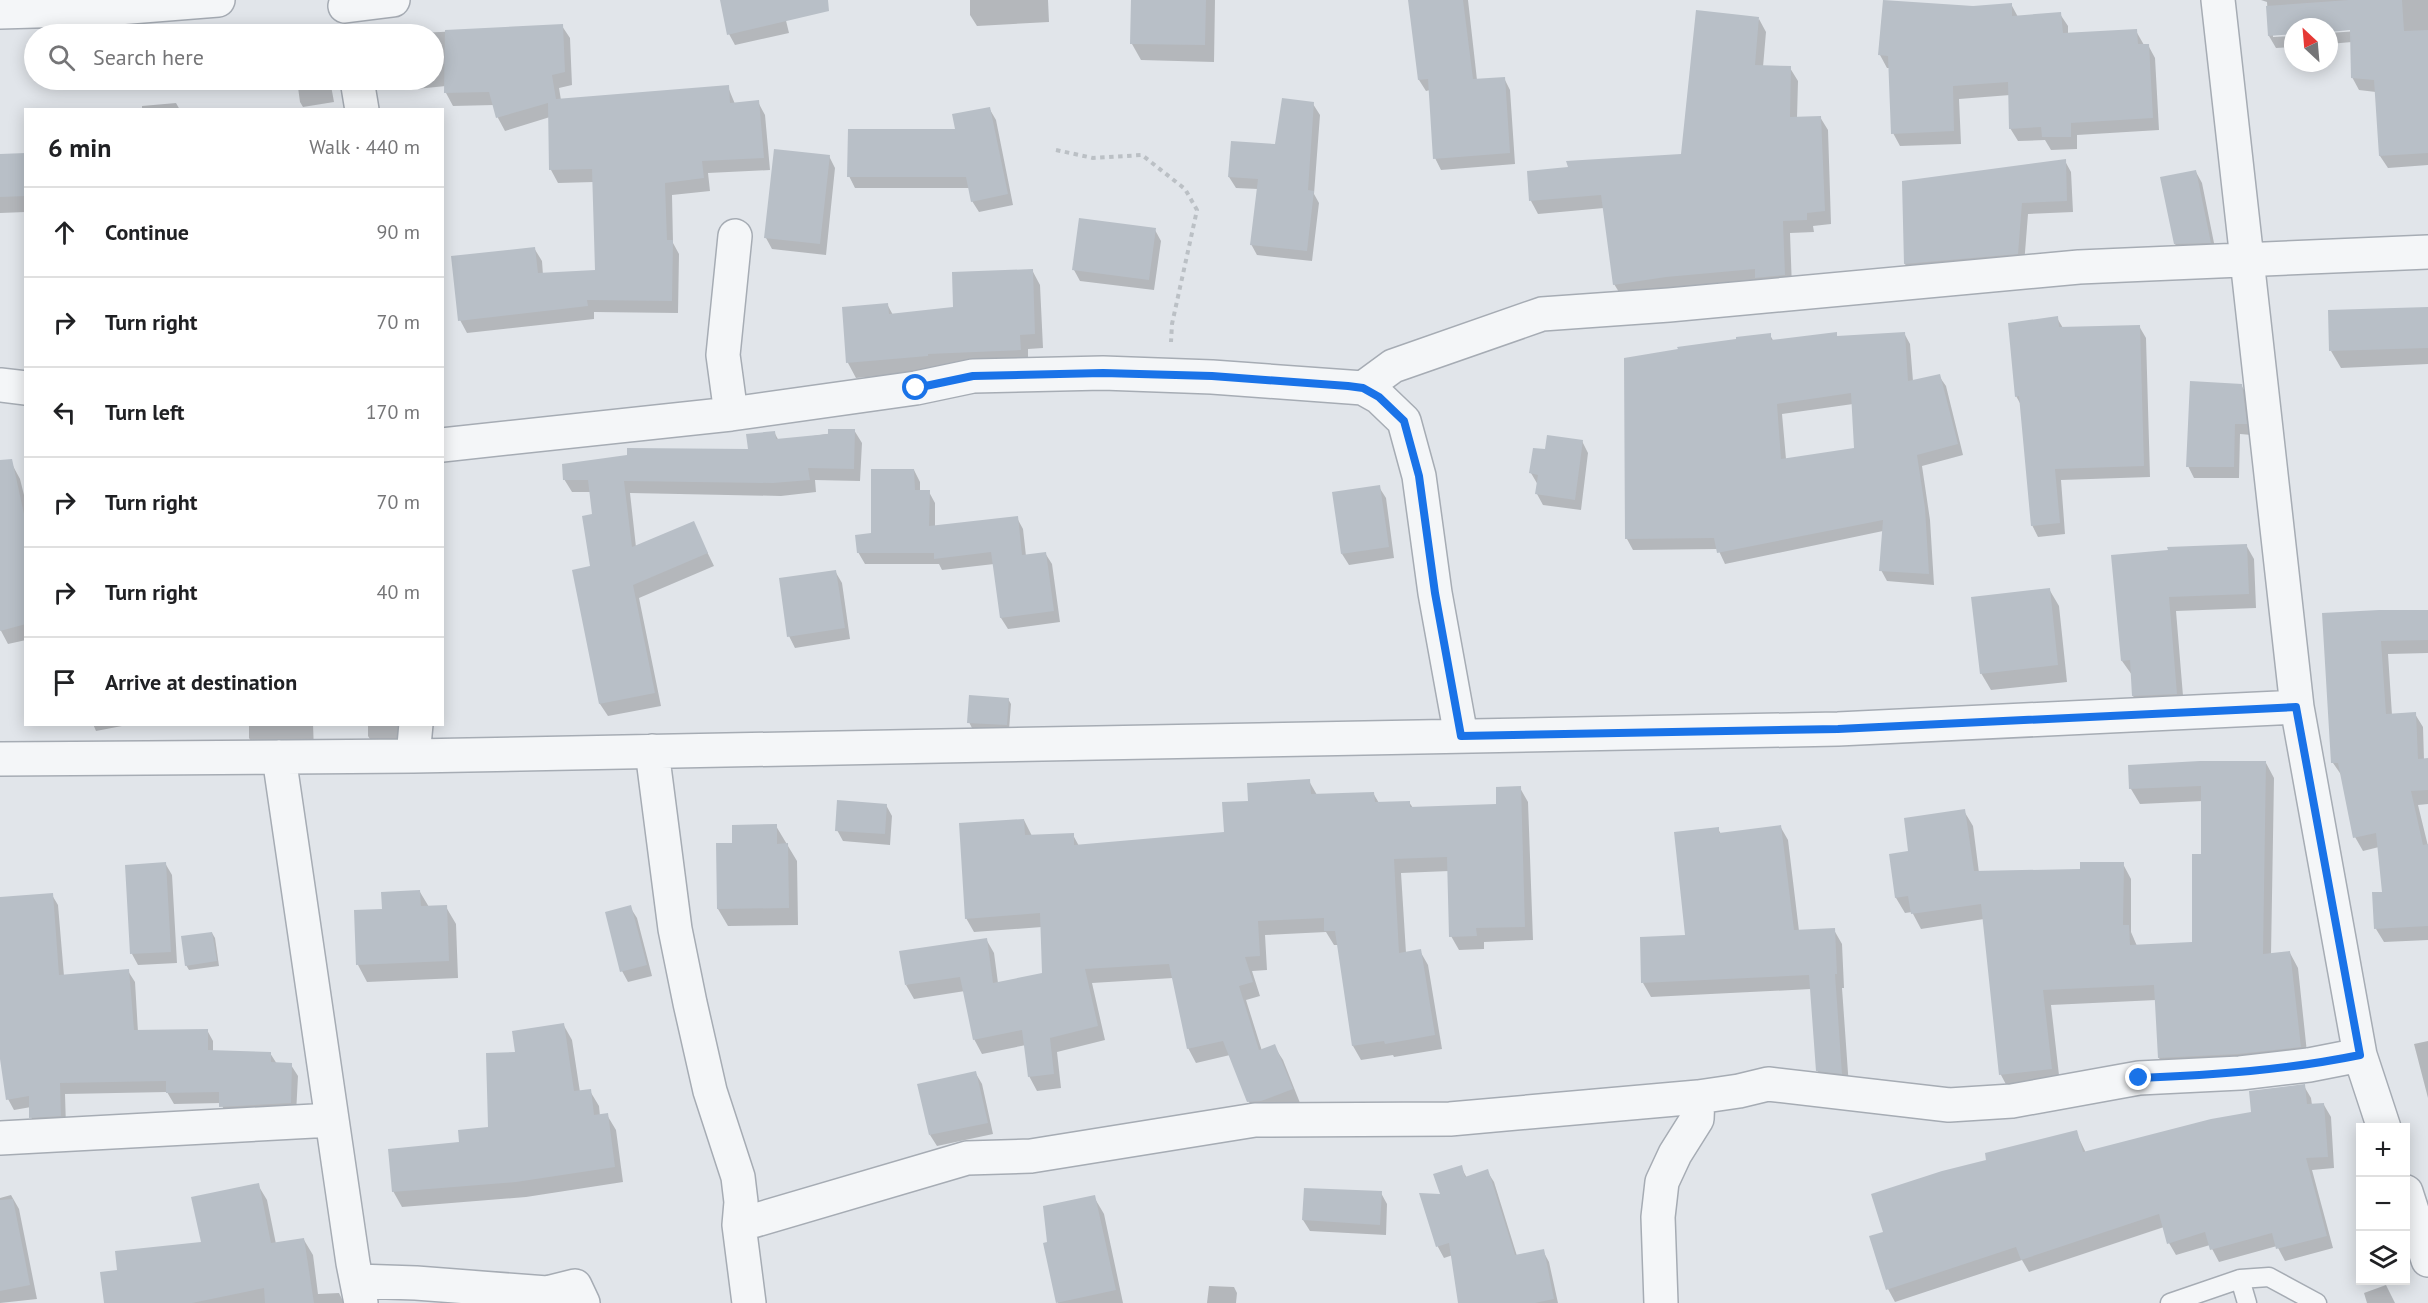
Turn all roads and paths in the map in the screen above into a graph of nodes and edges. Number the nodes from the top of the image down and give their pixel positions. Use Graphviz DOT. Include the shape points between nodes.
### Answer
graph roads {
  1 [pos="218,0"];
  2 [pos="393,0"];
  3 [pos="2218,0"];
  4 [pos="0,12"];
  5 [pos="347,14"];
  6 [pos="359,90"];
  7 [pos="362,108"];
  8 [pos="1056,150"];
  9 [pos="735,236"];
  10 [pos="2428,252"];
  11 [pos="2247,261"];
  12 [pos="1169,375"];
  13 [pos="0,385"];
  14 [pos="24,388"];
  15 [pos="1363,388"];
  16 [pos="731,414"];
  17 [pos="444,445"];
  18 [pos="2296,707"];
  19 [pos="416,726"];
  20 [pos="1461,736"];
  21 [pos="652,751"];
  22 [pos="413,756"];
  23 [pos="279,757"];
  24 [pos="0,759"];
  25 [pos="2360,1055"];
  26 [pos="1698,1097"];
  27 [pos="332,1120"];
  28 [pos="2382,1123"];
  29 [pos="0,1138"];
  30 [pos="2410,1204"];
  31 [pos="739,1225"];
  32 [pos="2428,1260"];
  33 [pos="2240,1279"];
  34 [pos="359,1292"];
  35 [pos="747,1302"];
  36 [pos="584,1303"];
  37 [pos="1661,1303"];
  38 [pos="2170,1303"];
  39 [pos="2247,1303"];
  40 [pos="2317,1303"];
  1 -- 4 [label="street"];
  2 -- 5 [label="street"];
  3 -- 11 [label="street"];
  6 -- 7 [label="street"];
  8 -- 12 [label="path" via="1093,158 1142,155 1185,189 1197,210 1172,324"];
  9 -- 16 [label="street" via="723,355"];
  10 -- 11 [label="street"];
  11 -- 15 [label="street" via="2079,267 1542,314 1393,366"];
  11 -- 18 [label="street"];
  12 -- 15 [label="street"];
  12 -- 16 [label="street" via="973,376 916,388"];
  13 -- 14 [label="street"];
  15 -- 20 [label="street" via="1379,397 1404,421 1419,476"];
  16 -- 17 [label="street"];
  18 -- 20 [label="street" via="1838,729"];
  18 -- 25 [label="street"];
  19 -- 22 [label="street"];
  20 -- 21 [label="street"];
  21 -- 22 [label="street"];
  21 -- 31 [label="street" via="675,929 710,1091 738,1177"];
  22 -- 23 [label="street"];
  23 -- 24 [label="street"];
  23 -- 27 [label="street"];
  25 -- 26 [label="street" via="2240,1073 2139,1078 2012,1101 1948,1105 1768,1083"];
  25 -- 28 [label="street"];
  26 -- 31 [label="street" via="1450,1119 1255,1120 1031,1156 968,1158"];
  26 -- 37 [label="street" via="1697,1119 1662,1182 1658,1217"];
  27 -- 29 [label="street"];
  27 -- 34 [label="street"];
  30 -- 32 [label="street"];
  31 -- 35 [label="street"];
  33 -- 38 [label="lane"];
  33 -- 39 [label="lane"];
  33 -- 40 [label="lane" via="2269,1277"];
  34 -- 36 [label="street" via="416,1282 548,1293 575,1287"];
}
